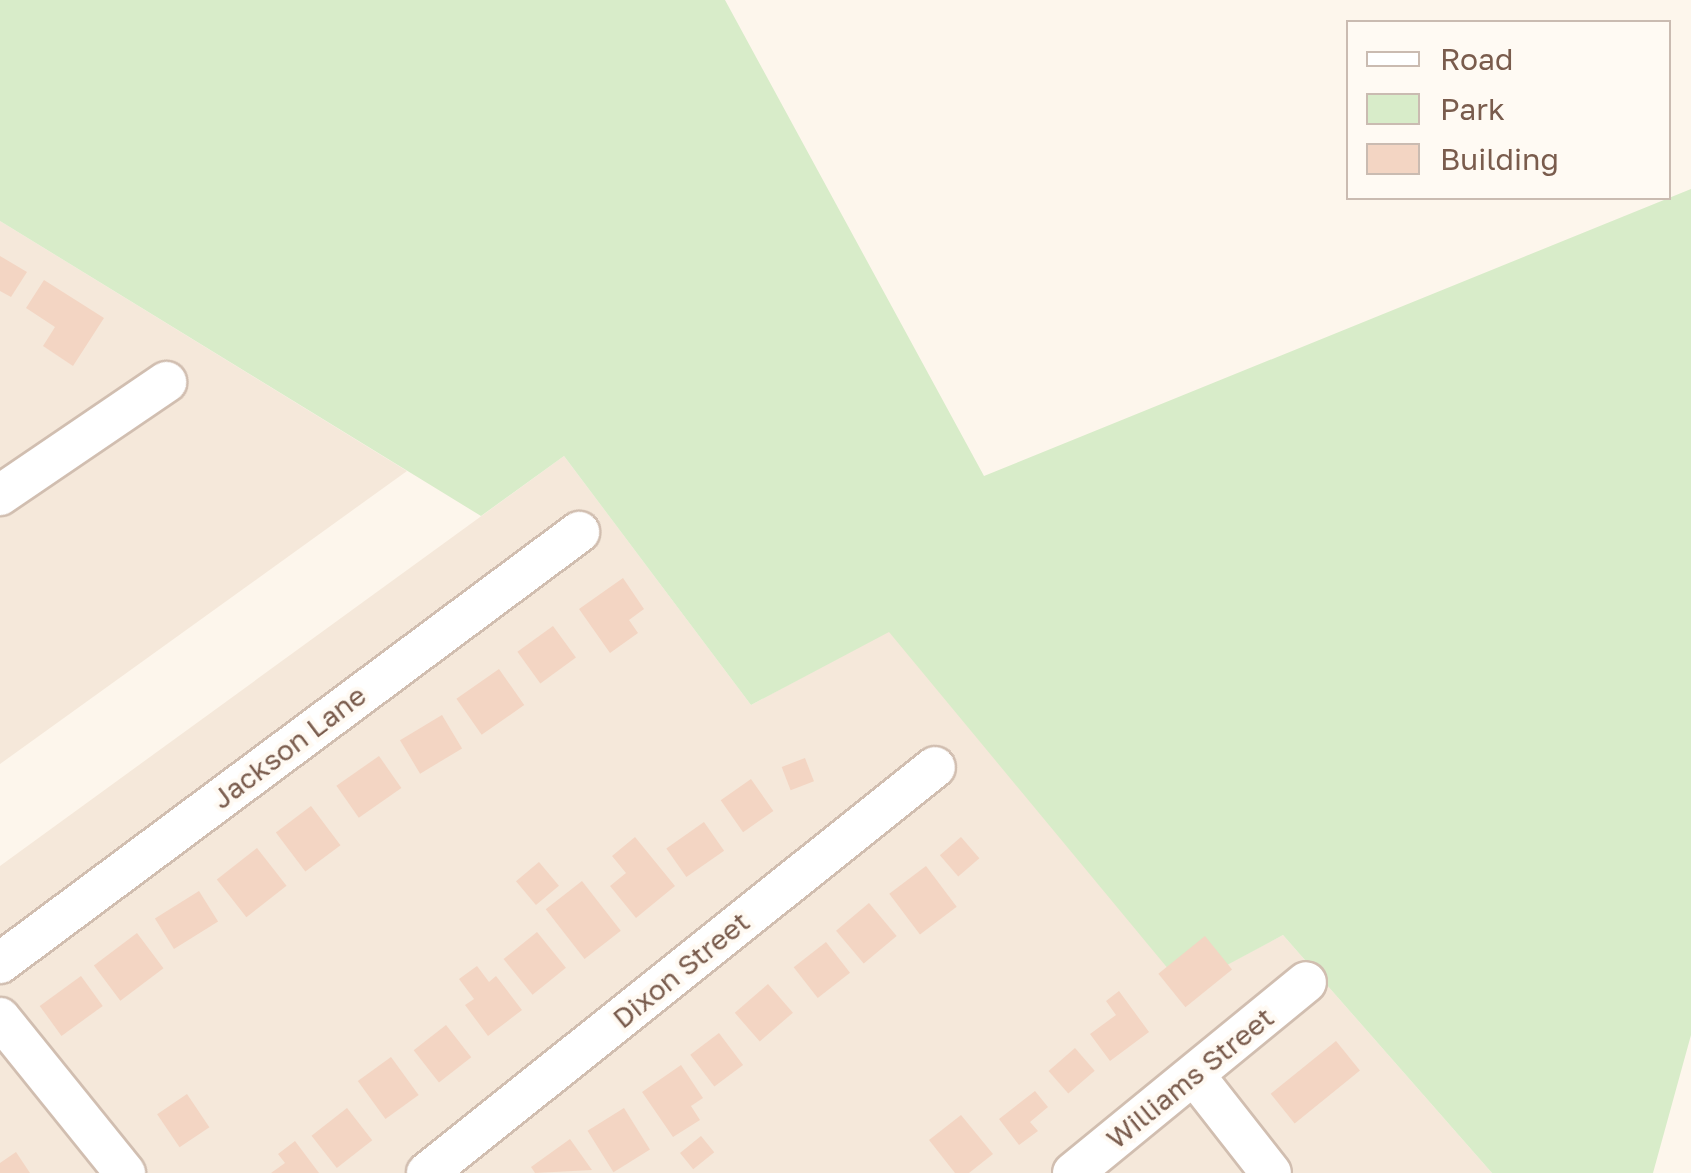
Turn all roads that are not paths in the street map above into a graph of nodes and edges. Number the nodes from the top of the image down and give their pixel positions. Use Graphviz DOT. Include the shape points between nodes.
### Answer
graph roads {
  1 [pos="166,382"];
  2 [pos="0,495"];
  3 [pos="578,532"];
  4 [pos="935,767"];
  5 [pos="0,963"];
  6 [pos="1306,982"];
  7 [pos="0,1018"];
  8 [pos="1195,1076"];
  9 [pos="126,1173"];
  10 [pos="427,1173"];
  11 [pos="1074,1173"];
  12 [pos="1271,1173"];
  1 -- 2 [label="street"];
  3 -- 5 [label="street, Jackson Lane"];
  4 -- 10 [label="street, Dixon Street"];
  6 -- 8 [label="street, Williams Street"];
  7 -- 9 [label="street"];
  8 -- 11 [label="street, Williams Street"];
  8 -- 12 [label="street"];
}
